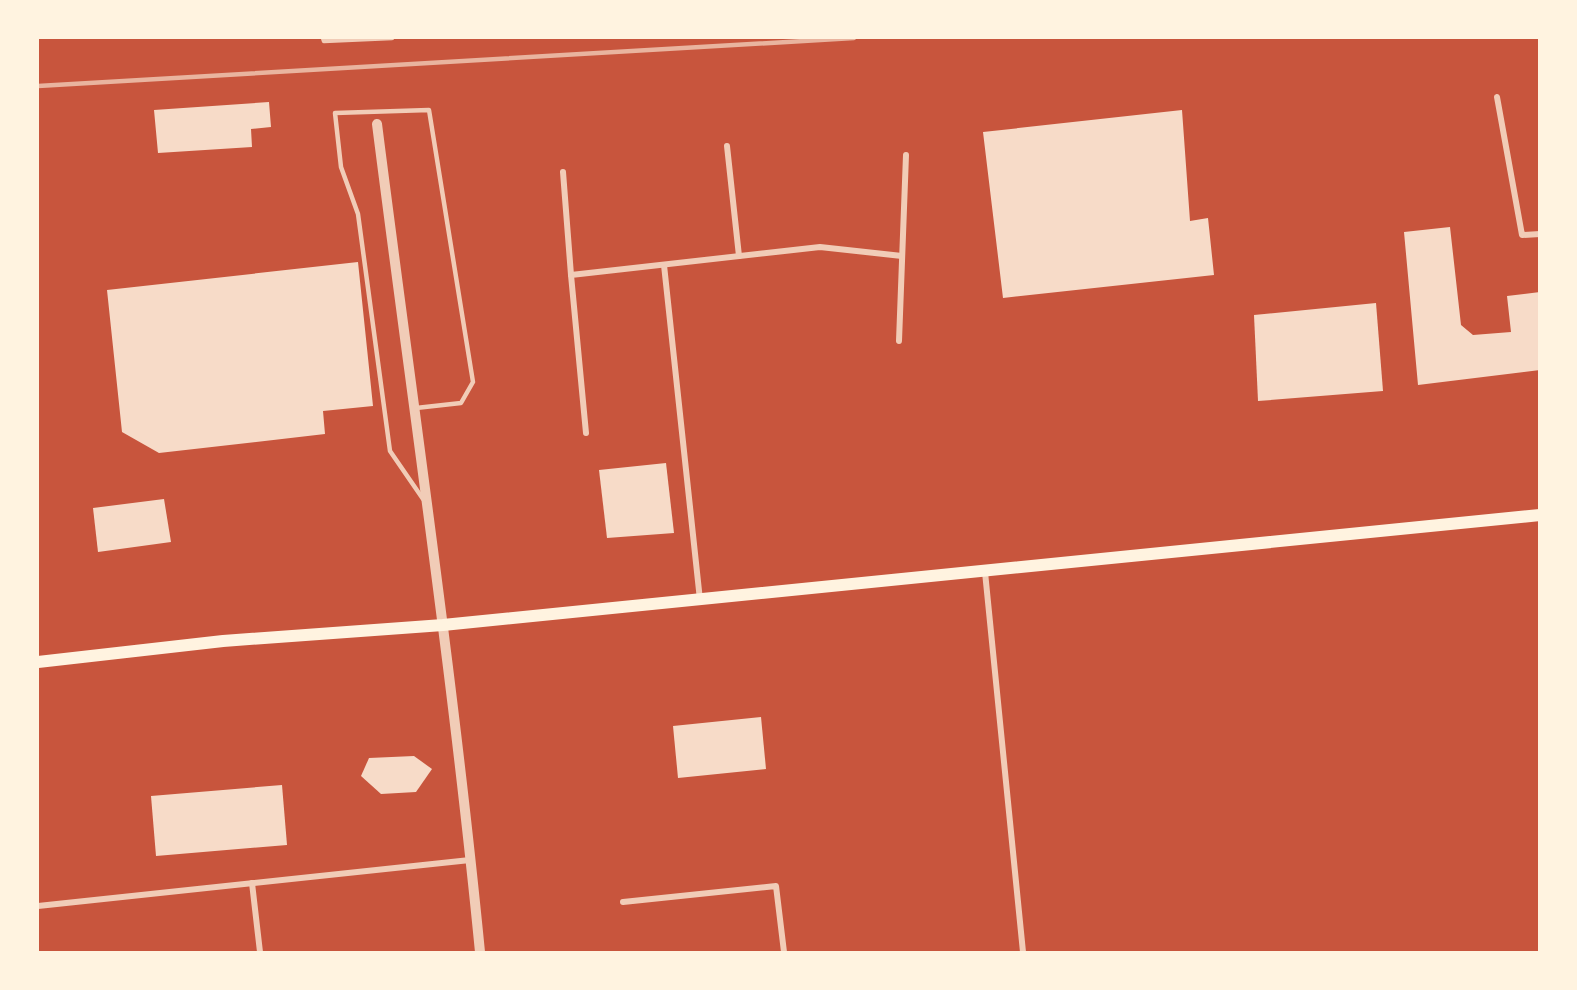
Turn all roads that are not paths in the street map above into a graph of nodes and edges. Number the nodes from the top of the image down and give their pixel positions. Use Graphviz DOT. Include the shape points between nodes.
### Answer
graph roads {
  1 [pos="323,38"];
  2 [pos="392,38"];
  3 [pos="1497,97"];
  4 [pos="377,124"];
  5 [pos="727,146"];
  6 [pos="906,155"];
  7 [pos="563,172"];
  8 [pos="1539,234"];
  9 [pos="739,256"];
  10 [pos="902,256"];
  11 [pos="664,265"];
  12 [pos="571,275"];
  13 [pos="899,341"];
  14 [pos="413,409"];
  15 [pos="586,433"];
  16 [pos="428,506"];
  17 [pos="1539,515"];
  18 [pos="985,572"];
  19 [pos="700,600"];
  20 [pos="443,626"];
  21 [pos="38,662"];
  22 [pos="470,860"];
  23 [pos="252,883"];
  24 [pos="623,902"];
  25 [pos="38,906"];
  26 [pos="260,952"];
  27 [pos="480,952"];
  28 [pos="784,952"];
  29 [pos="1023,952"];
  1 -- 2 [label="lane"];
  3 -- 8 [label="street" via="1522,235"];
  4 -- 14 [label="street"];
  5 -- 9 [label="street"];
  6 -- 10 [label="street"];
  7 -- 12 [label="street"];
  9 -- 10 [label="street" via="820,247"];
  9 -- 11 [label="street"];
  10 -- 13 [label="street"];
  11 -- 12 [label="street"];
  11 -- 19 [label="street"];
  12 -- 15 [label="street"];
  14 -- 16 [label="street"];
  14 -- 16 [label="lane" via="460,403 473,382 429,110 335,113 341,167 358,214 390,451"];
  16 -- 20 [label="street"];
  17 -- 18 [label="main road"];
  18 -- 19 [label="main road"];
  18 -- 29 [label="street"];
  19 -- 20 [label="main road"];
  20 -- 21 [label="main road" via="223,641"];
  20 -- 22 [label="street"];
  22 -- 23 [label="street"];
  22 -- 27 [label="street"];
  23 -- 25 [label="street"];
  23 -- 26 [label="street"];
  24 -- 28 [label="street" via="776,886"];
}
